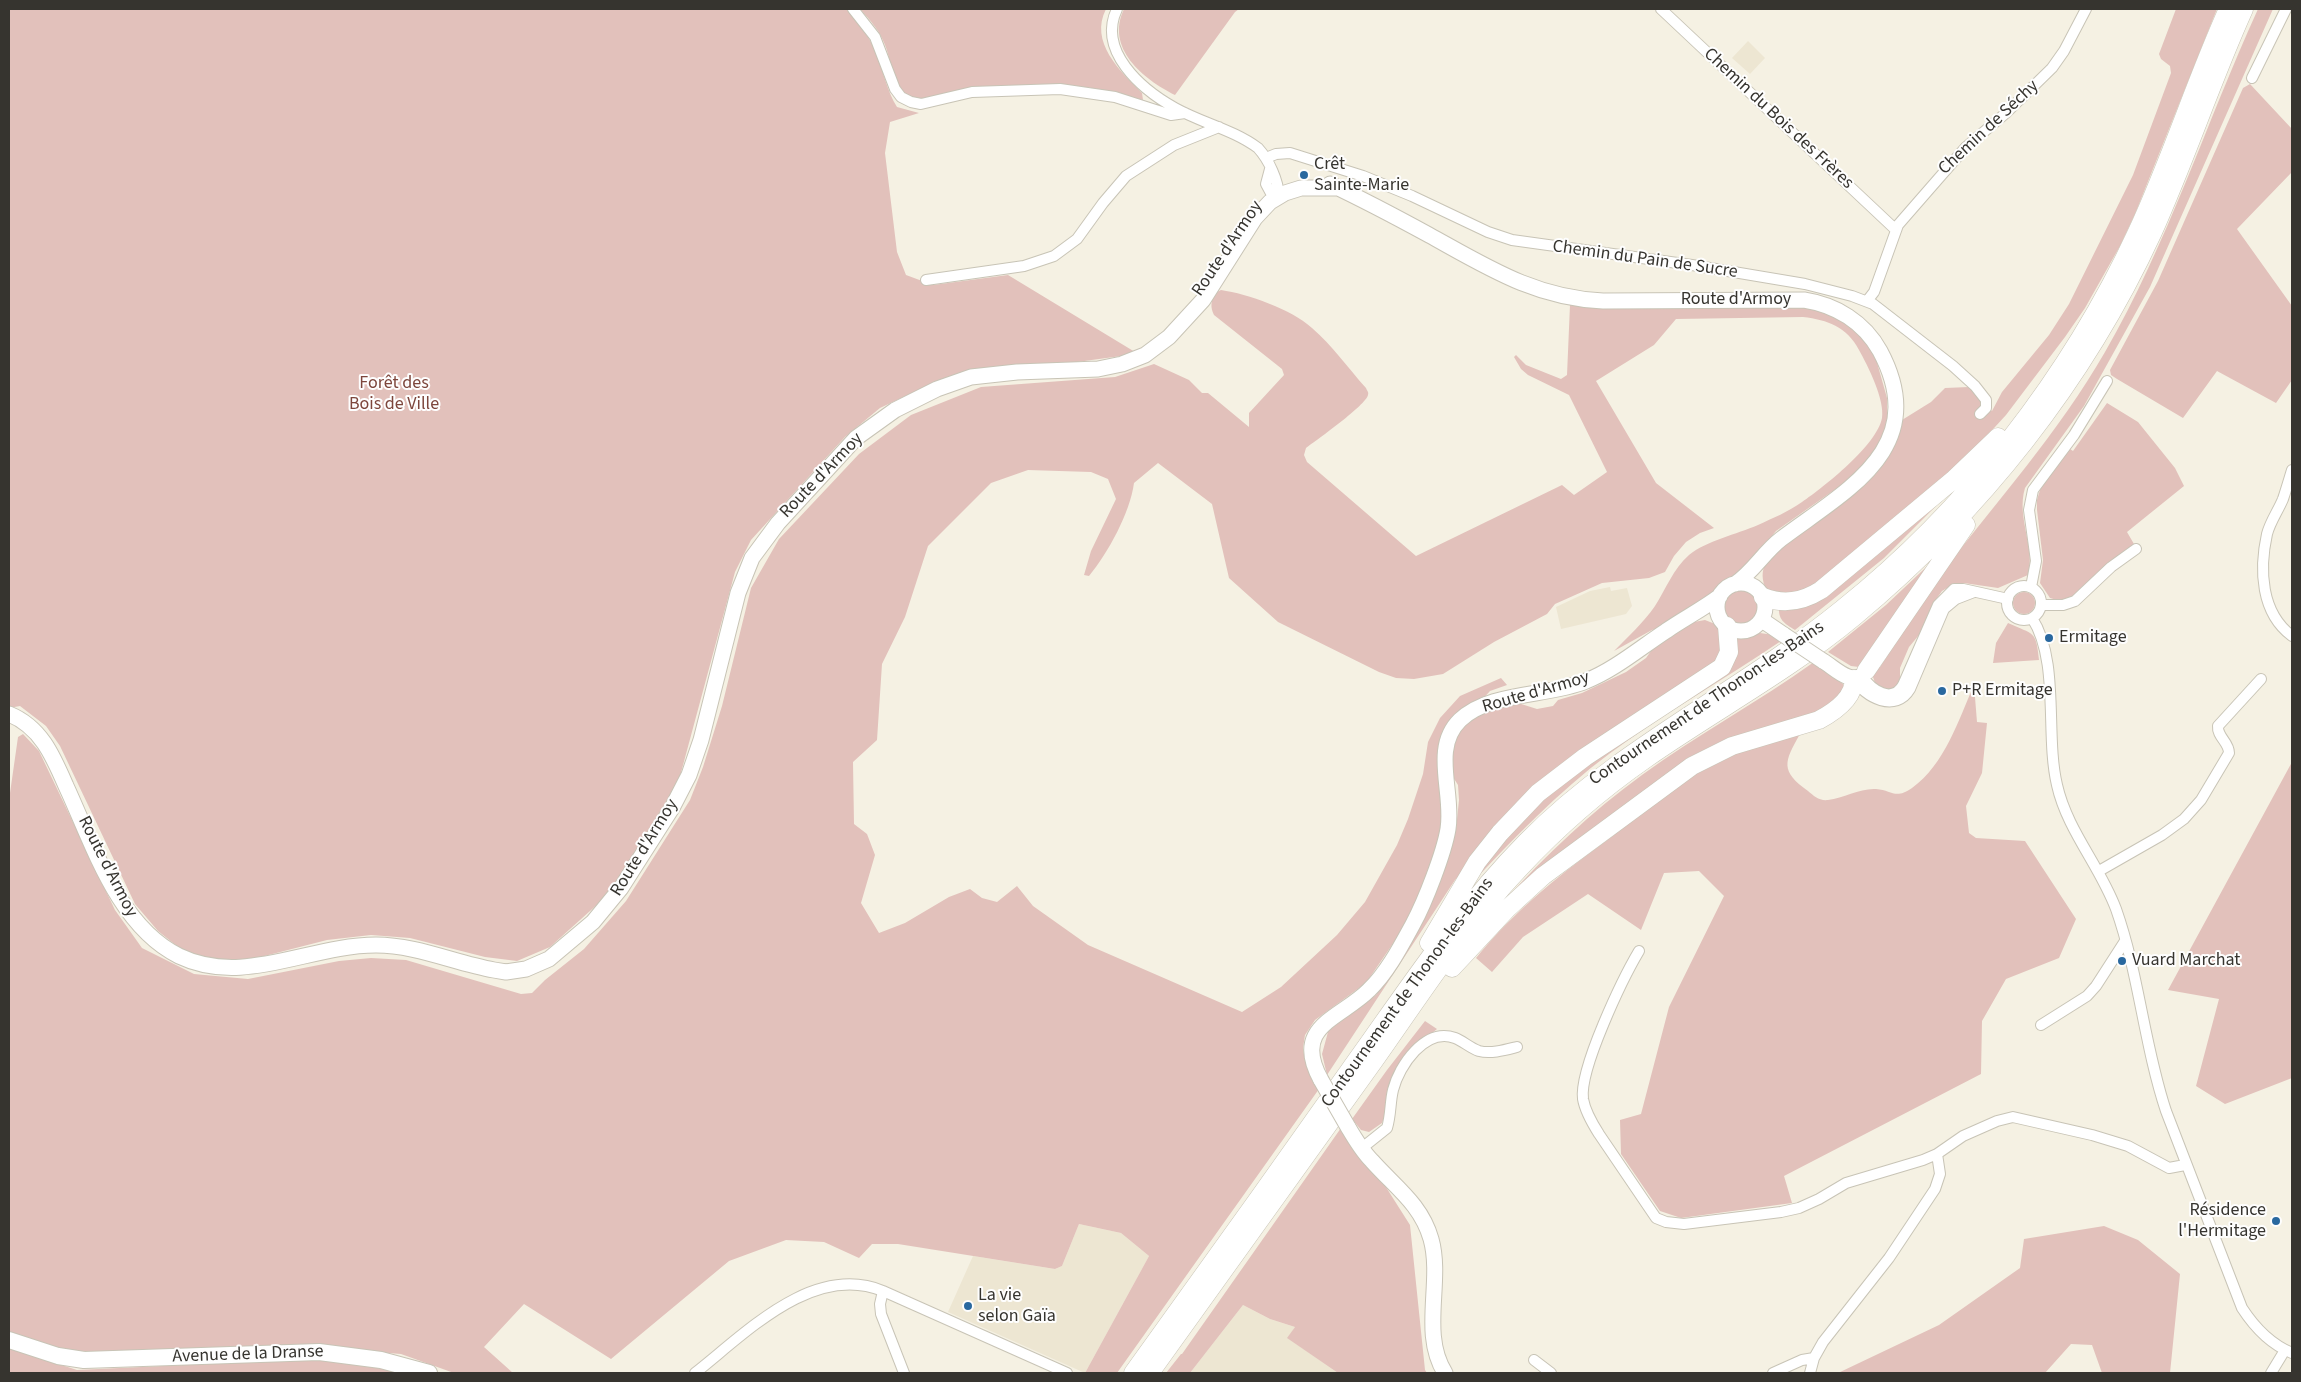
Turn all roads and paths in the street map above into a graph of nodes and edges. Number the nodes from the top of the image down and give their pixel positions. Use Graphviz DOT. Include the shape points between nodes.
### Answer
graph roads {
  1 [pos="853,9"];
  2 [pos="1116,9"];
  3 [pos="1661,9"];
  4 [pos="2086,9"];
  5 [pos="2228,9"];
  6 [pos="2244,9"];
  7 [pos="2286,9"];
  8 [pos="2252,78"];
  9 [pos="1185,113"];
  10 [pos="1219,127"];
  11 [pos="1266,158"];
  12 [pos="1275,193"];
  13 [pos="1896,230"];
  14 [pos="926,280"];
  15 [pos="1867,301"];
  16 [pos="2107,381"];
  17 [pos="2046,389"];
  18 [pos="1980,414"];
  19 [pos="2012,458"];
  20 [pos="2292,470"];
  21 [pos="2136,549"];
  22 [pos="1766,553"];
  23 [pos="1735,584"];
  24 [pos="2030,588"];
  25 [pos="1761,594"];
  26 [pos="1720,596"];
  27 [pos="2008,599"];
  28 [pos="2041,605"];
  29 [pos="2032,618"];
  30 [pos="1682,620"];
  31 [pos="1762,620"];
  32 [pos="1724,623"];
  33 [pos="2292,636"];
  34 [pos="1861,675"];
  35 [pos="2261,679"];
  36 [pos="9,714"];
  37 [pos="2099,871"];
  38 [pos="2125,941"];
  39 [pos="1639,951"];
  40 [pos="2040,1025"];
  41 [pos="1395,1031"];
  42 [pos="1374,1036"];
  43 [pos="1517,1047"];
  44 [pos="1362,1148"];
  45 [pos="1937,1154"];
  46 [pos="2185,1165"];
  47 [pos="883,1291"];
  48 [pos="9,1340"];
  49 [pos="2289,1351"];
  50 [pos="1814,1358"];
  51 [pos="1534,1360"];
  52 [pos="429,1373"];
  53 [pos="695,1373"];
  54 [pos="904,1373"];
  55 [pos="1067,1373"];
  56 [pos="1133,1373"];
  57 [pos="1150,1373"];
  58 [pos="1445,1373"];
  59 [pos="1551,1373"];
  60 [pos="1773,1373"];
  61 [pos="1810,1373"];
  62 [pos="2271,1373"];
  1 -- 9 [label="street" via="875,37 895,89 911,102 926,103 972,92 1060,89 1115,97 1171,115"];
  2 -- 9 [label="street" via="1110,32 1120,59 1157,96"];
  3 -- 13 [label="street, Chemin du Bois des Frères"];
  4 -- 13 [label="street, Chemin de Séchy" via="2052,68 1966,147"];
  5 -- 17 [label="highway, Contournement de Thonon-les-Bains" via="2136,235 2083,334"];
  6 -- 19 [label="highway, Contournement de Thonon-les-Bains" via="2168,199 2135,268 2068,381"];
  7 -- 8 [label="street"];
  9 -- 10 [label="street"];
  10 -- 11 [label="street" via="1253,144"];
  10 -- 14 [label="street" via="1174,145 1126,176 1077,240 1054,256 1024,266"];
  11 -- 12 [label="street" via="1276,178"];
  11 -- 15 [label="street, Chemin du Pain de Sucre" via="1290,153 1363,176 1512,240 1692,265 1820,287"];
  12 -- 22 [label="main road, Route d'Armoy" via="1295,181 1320,180 1380,208 1506,276 1549,294 1603,301 1804,300 1832,308 1857,323 1876,345 1891,380 1895,409 1891,437 1866,475"];
  12 -- 36 [label="main road, Route d'Armoy" via="1256,202 1246,214 1184,320 1154,350 1122,364 1098,369 990,374 956,382 894,410 851,443 778,523 752,558 738,593 695,758 672,808 604,910 560,951 526,969 516,972 494,970 405,948 379,945 354,946 235,968 205,965 177,955 150,937 129,913 48,748 31,727"];
  13 -- 15 [label="street, Chemin de Séchy" via="1874,292"];
  15 -- 18 [label="street, Chemin du Pain de Sucre" via="1954,366 1975,386 1986,400 1986,408"];
  16 -- 24 [label="street" via="2033,490 2029,510 2036,560"];
  17 -- 25 [label="highway" via="1971,463 1821,590 1786,603"];
  17 -- 42 [label="highway, Contournement de Thonon-les-Bains" via="1956,502 1904,555 1855,598 1788,651 1616,764 1544,824 1504,864 1464,912"];
  19 -- 34 [label="highway"];
  19 -- 41 [label="highway, Contournement de Thonon-les-Bains" via="1942,537 1851,619 1760,686 1648,757 1572,817 1495,896"];
  20 -- 33 [label="street" via="2267,532 2264,555 2268,607 2276,622"];
  21 -- 28 [label="street" via="2074,601 2063,605"];
  22 -- 23 [label="main road, Route d'Armoy"];
  22 -- 25 [label="main road, Route d'Armoy" via="1758,573"];
  23 -- 25 [label="main road" via="1746,583"];
  23 -- 26 [label="main road"];
  24 -- 27 [label="street" via="2017,588"];
  24 -- 28 [label="street" via="2039,595"];
  25 -- 31 [label="main road" via="1766,607"];
  26 -- 30 [label="main road, Route d'Armoy"];
  26 -- 32 [label="main road" via="1717,606"];
  27 -- 29 [label="street" via="2009,609 2015,617"];
  27 -- 34 [label="street" via="1975,592 1956,599 1944,609 1904,697 1890,702 1880,700 1860,686"];
  28 -- 29 [label="street"];
  29 -- 37 [label="street" via="2045,649 2056,785 2066,813"];
  30 -- 32 [label="main road, Route d'Armoy" via="1706,616"];
  30 -- 44 [label="main road, Route d'Armoy, bridge" via="1586,681 1489,704 1473,710 1455,725 1445,754 1450,806 1448,832 1424,900 1406,936 1374,984 1327,1020 1314,1042 1315,1068"];
  31 -- 32 [label="main road" via="1747,630 1737,631"];
  31 -- 34 [label="main road, bridge" via="1823,661"];
  32 -- 42 [label="highway" via="1730,647 1722,667 1557,777 1500,834 1464,882"];
  34 -- 41 [label="highway" via="1848,697 1826,716 1805,726 1738,744 1705,758 1556,866 1506,909"];
  35 -- 37 [label="street" via="2218,726 2230,753 2196,807 2171,829"];
  37 -- 38 [label="street"];
  38 -- 40 [label="street" via="2087,996"];
  38 -- 46 [label="street" via="2158,1084"];
  39 -- 45 [label="street" via="1627,971 1591,1056 1585,1072 1583,1098 1591,1121 1656,1218 1684,1224 1799,1208 1846,1183"];
  41 -- 57 [label="highway, Contournement de Thonon-les-Bains"];
  42 -- 56 [label="highway, Contournement de Thonon-les-Bains"];
  43 -- 44 [label="street" via="1488,1052 1478,1051 1455,1038 1445,1036 1429,1040 1417,1049 1397,1079 1387,1128"];
  44 -- 58 [label="main road, Route d'Armoy" via="1406,1195 1426,1227 1435,1264 1433,1335"];
  45 -- 46 [label="street" via="1963,1136 2013,1117 2128,1146 2169,1168"];
  45 -- 50 [label="street" via="1940,1174 1935,1189 1906,1235"];
  46 -- 49 [label="street" via="2242,1308 2261,1332"];
  47 -- 53 [label="street" via="868,1286 841,1286 796,1297"];
  47 -- 54 [label="street" via="880,1310"];
  47 -- 55 [label="street"];
  48 -- 52 [label="main road, Avenue de la Dranse" via="58,1356 84,1360 320,1352 373,1358"];
  49 -- 62 [label="street"];
  50 -- 60 [label="street"];
  50 -- 61 [label="street"];
  51 -- 59 [label="street"];
}
